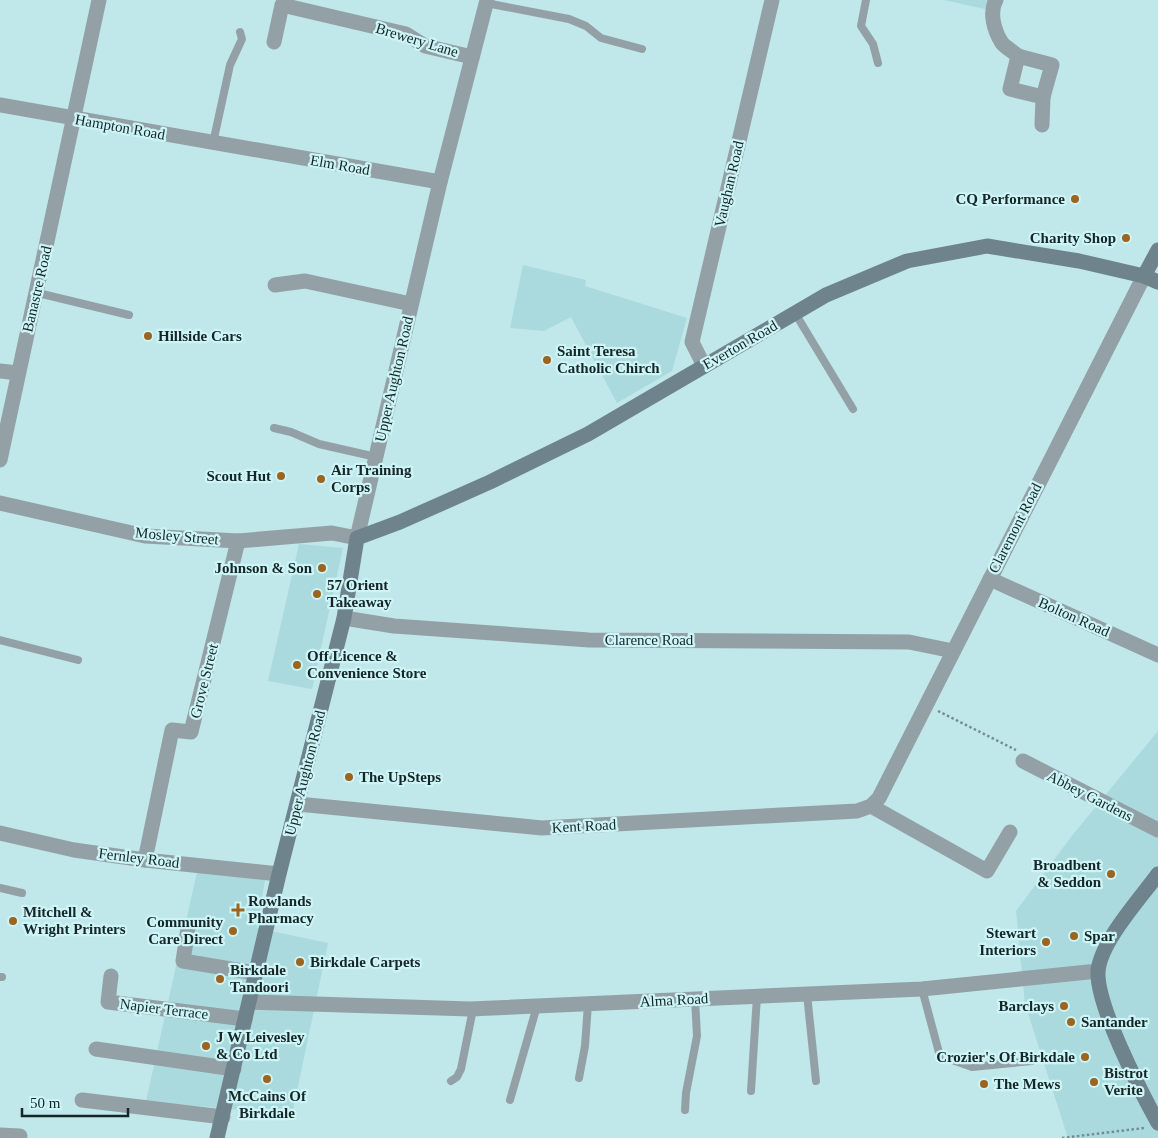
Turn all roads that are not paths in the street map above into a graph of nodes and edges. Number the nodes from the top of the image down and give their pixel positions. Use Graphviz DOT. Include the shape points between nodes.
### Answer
graph roads {
  1 [pos="99,0"];
  2 [pos="772,0"];
  3 [pos="866,0"];
  4 [pos="996,0"];
  5 [pos="487,2"];
  6 [pos="240,32"];
  7 [pos="274,42"];
  8 [pos="642,49"];
  9 [pos="1018,56"];
  10 [pos="472,57"];
  11 [pos="878,63"];
  12 [pos="1044,97"];
  13 [pos="0,105"];
  14 [pos="75,119"];
  15 [pos="1042,125"];
  16 [pos="213,142"];
  17 [pos="241,147"];
  18 [pos="440,182"];
  19 [pos="1158,250"];
  20 [pos="1151,279"];
  21 [pos="275,285"];
  22 [pos="38,293"];
  23 [pos="411,304"];
  24 [pos="795,313"];
  25 [pos="130,315"];
  26 [pos="704,366"];
  27 [pos="0,371"];
  28 [pos="18,373"];
  29 [pos="853,409"];
  30 [pos="274,428"];
  31 [pos="376,458"];
  32 [pos="0,460"];
  33 [pos="0,503"];
  34 [pos="357,538"];
  35 [pos="238,541"];
  36 [pos="990,579"];
  37 [pos="344,618"];
  38 [pos="0,640"];
  39 [pos="953,651"];
  40 [pos="1158,655"];
  41 [pos="78,660"];
  42 [pos="1023,761"];
  43 [pos="298,804"];
  44 [pos="871,806"];
  45 [pos="1158,830"];
  46 [pos="1010,832"];
  47 [pos="0,833"];
  48 [pos="145,860"];
  49 [pos="279,874"];
  50 [pos="1158,874"];
  51 [pos="0,888"];
  52 [pos="22,893"];
  53 [pos="188,928"];
  54 [pos="1098,972"];
  55 [pos="256,973"];
  56 [pos="111,976"];
  57 [pos="922,989"];
  58 [pos="807,994"];
  59 [pos="757,996"];
  60 [pos="695,999"];
  61 [pos="250,1002"];
  62 [pos="588,1004"];
  63 [pos="536,1006"];
  64 [pos="473,1009"];
  65 [pos="246,1019"];
  66 [pos="96,1049"];
  67 [pos="1032,1061"];
  68 [pos="234,1069"];
  69 [pos="578,1078"];
  70 [pos="451,1081"];
  71 [pos="816,1081"];
  72 [pos="750,1091"];
  73 [pos="82,1100"];
  74 [pos="510,1100"];
  75 [pos="1152,1102"];
  76 [pos="685,1110"];
  77 [pos="223,1116"];
  78 [pos="1153,1125"];
  79 [pos="0,1135"];
  80 [pos="20,1136"];
  81 [pos="217,1138"];
  1 -- 14 [label="street, Banastre Road"];
  2 -- 26 [label="street, Vaughan Road" via="692,342"];
  3 -- 11 [label="lane" via="861,26 877,51"];
  4 -- 9 [label="street" via="992,6 993,21 1003,44"];
  5 -- 8 [label="lane" via="569,19 586,26 601,38"];
  5 -- 10 [label="street, Upper Aughton Road"];
  6 -- 16 [label="lane" via="242,39 230,65"];
  7 -- 10 [label="street, Brewery Lane" via="282,5 406,34 426,46"];
  9 -- 12 [label="street" via="1052,65"];
  9 -- 12 [label="street" via="1010,89"];
  10 -- 18 [label="street, Upper Aughton Road"];
  12 -- 15 [label="street"];
  13 -- 14 [label="street, Hampton Road"];
  14 -- 16 [label="street, Hampton Road"];
  14 -- 22 [label="street, Banastre Road"];
  16 -- 17 [label="street, Hampton Road"];
  17 -- 18 [label="street, Elm Road"];
  18 -- 23 [label="street, Upper Aughton Road"];
  19 -- 20 [label="main road, Claremont Road"];
  20 -- 24 [label="main road, Everton Road" via="1079,261 987,246 907,261 826,295"];
  20 -- 36 [label="street, Claremont Road"];
  21 -- 23 [label="street" via="305,281"];
  22 -- 25 [label="lane"];
  22 -- 28 [label="street, Banastre Road"];
  23 -- 31 [label="street, Upper Aughton Road"];
  24 -- 26 [label="main road, Everton Road"];
  24 -- 29 [label="lane"];
  26 -- 34 [label="main road, Everton Road" via="588,434 490,482"];
  27 -- 28 [label="street"];
  28 -- 32 [label="street, Banastre Road"];
  30 -- 31 [label="lane" via="319,444"];
  31 -- 34 [label="street, Upper Aughton Road"];
  33 -- 35 [label="street, Mosley Street" via="145,536"];
  34 -- 35 [label="street, Mosley Street" via="332,533"];
  34 -- 37 [label="main road, Upper Aughton Road"];
  35 -- 48 [label="street, Grove Street" via="191,732 172,730"];
  36 -- 39 [label="street, Claremont Road"];
  36 -- 40 [label="street, Bolton Road"];
  37 -- 39 [label="street, Clarence Road" via="394,626 589,640 909,642"];
  37 -- 43 [label="main road, Upper Aughton Road"];
  38 -- 41 [label="lane"];
  39 -- 44 [label="street, Claremont Road" via="879,798"];
  42 -- 45 [label="street, Abbey Gardens"];
  43 -- 44 [label="street, Kent Road" via="542,828 857,811"];
  43 -- 49 [label="main road, Upper Aughton Road"];
  44 -- 46 [label="street" via="987,871"];
  47 -- 48 [label="street, Fernley Road" via="74,850"];
  48 -- 49 [label="street, Fernley Road"];
  49 -- 55 [label="main road, Upper Aughton Road"];
  50 -- 54 [label="main road" via="1110,941"];
  51 -- 52 [label="lane"];
  53 -- 55 [label="street" via="183,961"];
  54 -- 57 [label="street, Alma Road"];
  54 -- 75 [label="main road" via="1108,1016"];
  55 -- 61 [label="main road, Upper Aughton Road"];
  56 -- 65 [label="street, Napier Terrace" via="108,1002"];
  57 -- 58 [label="street, Alma Road"];
  57 -- 67 [label="lane" via="941,1060 952,1060 972,1068"];
  58 -- 59 [label="street, Alma Road"];
  58 -- 71 [label="lane"];
  59 -- 60 [label="street, Alma Road"];
  59 -- 72 [label="lane"];
  60 -- 62 [label="street, Alma Road"];
  60 -- 76 [label="lane" via="697,1036"];
  61 -- 64 [label="street, Alma Road"];
  61 -- 65 [label="main road, Upper Aughton Road"];
  62 -- 63 [label="street, Alma Road"];
  62 -- 69 [label="lane" via="585,1046"];
  63 -- 64 [label="street, Alma Road"];
  63 -- 74 [label="lane"];
  64 -- 70 [label="lane" via="461,1069"];
  65 -- 68 [label="main road, Upper Aughton Road"];
  66 -- 68 [label="street"];
  68 -- 77 [label="main road, Upper Aughton Road"];
  73 -- 77 [label="street"];
  75 -- 78 [label="main road"];
  77 -- 81 [label="main road, Upper Aughton Road"];
  79 -- 80 [label="street"];
}
